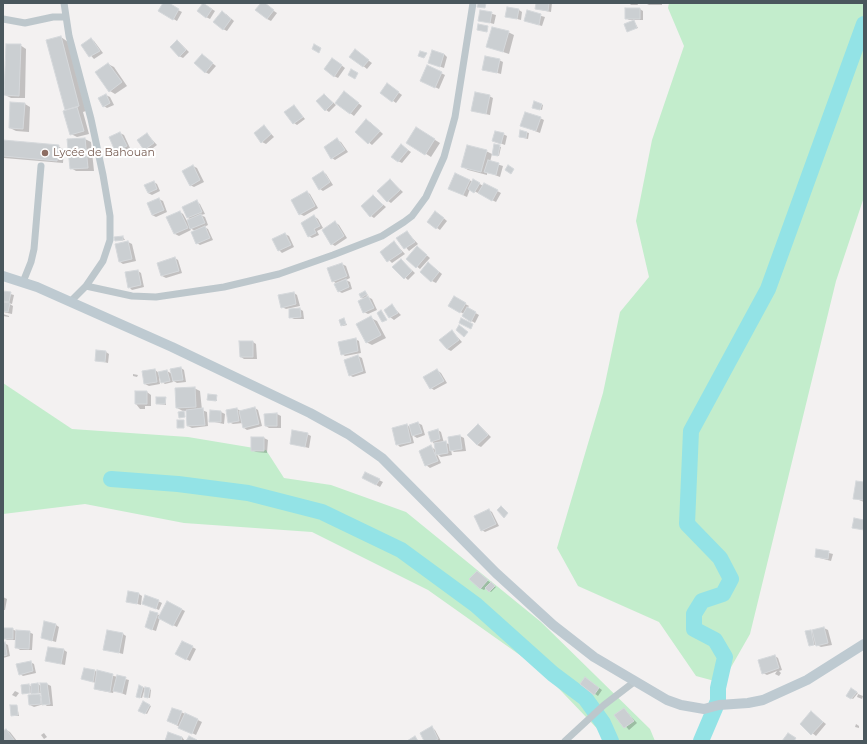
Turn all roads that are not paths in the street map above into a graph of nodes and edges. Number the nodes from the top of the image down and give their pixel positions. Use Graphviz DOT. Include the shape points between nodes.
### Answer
graph roads {
  1 [pos="64,3"];
  2 [pos="473,3"];
  3 [pos="66,17"];
  4 [pos="3,19"];
  5 [pos="41,166"];
  6 [pos="3,276"];
  7 [pos="23,282"];
  8 [pos="86,286"];
  9 [pos="70,302"];
  10 [pos="864,644"];
  11 [pos="634,682"];
  12 [pos="565,741"];
  1 -- 3 [label="street"];
  2 -- 8 [label="street" via="455,117 444,157 426,197 404,222 382,236 279,274 211,290 148,297"];
  3 -- 4 [label="street" via="25,23"];
  3 -- 8 [label="street" via="91,119 110,216 108,250"];
  5 -- 7 [label="street" via="34,249"];
  6 -- 7 [label="main road"];
  7 -- 9 [label="main road"];
  8 -- 9 [label="street"];
  9 -- 11 [label="main road" via="234,376 310,413 360,442 392,468 496,573 553,625 594,657"];
  10 -- 11 [label="main road" via="807,680 778,694 748,704 719,705 704,709 681,705"];
  11 -- 12 [label="street" via="604,705"];
}
